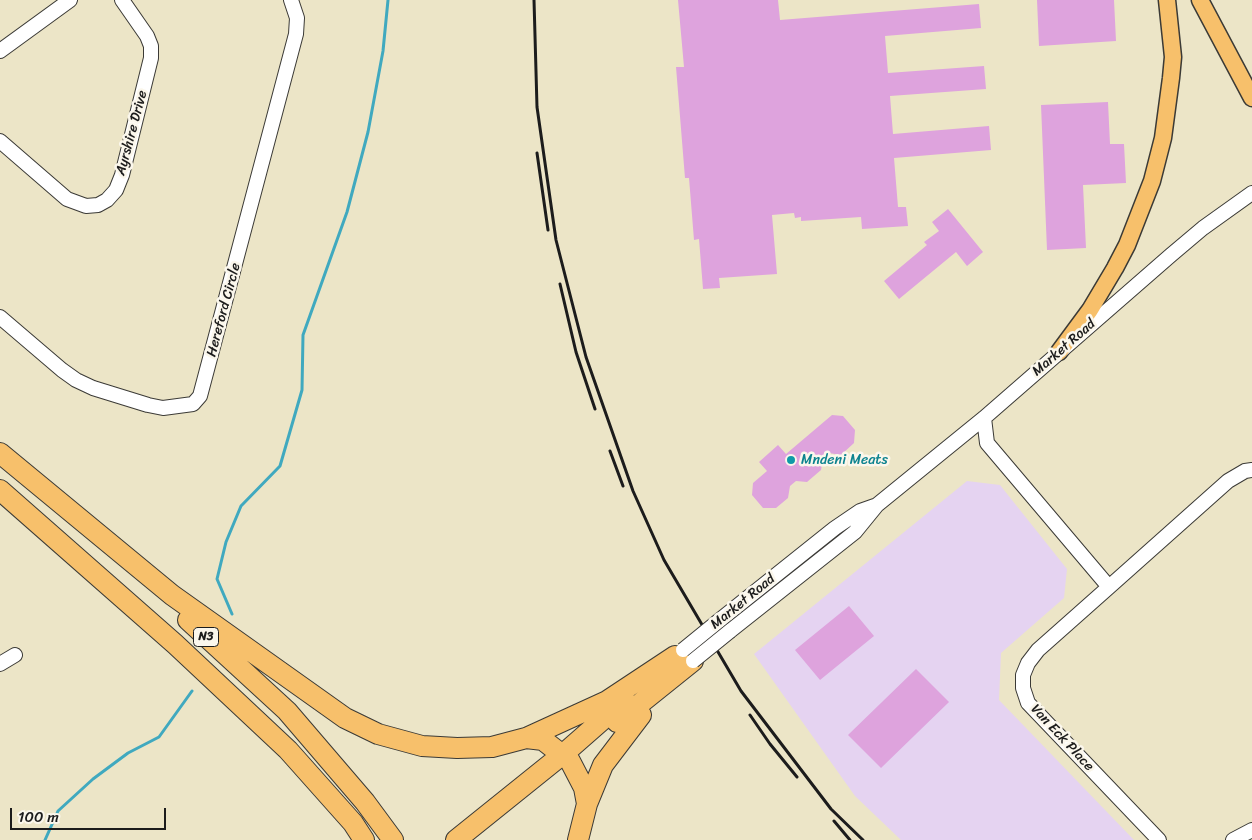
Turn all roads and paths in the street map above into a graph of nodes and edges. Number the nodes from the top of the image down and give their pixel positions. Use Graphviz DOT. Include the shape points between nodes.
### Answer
graph roads {
  1 [pos="70,0"];
  2 [pos="122,0"];
  3 [pos="291,0"];
  4 [pos="1167,0"];
  5 [pos="1200,0"];
  6 [pos="0,51"];
  7 [pos="1252,98"];
  8 [pos="0,141"];
  9 [pos="1252,193"];
  10 [pos="0,317"];
  11 [pos="1059,352"];
  12 [pos="984,418"];
  13 [pos="961,436"];
  14 [pos="988,443"];
  15 [pos="0,453"];
  16 [pos="1252,470"];
  17 [pos="0,490"];
  18 [pos="877,505"];
  19 [pos="1109,587"];
  20 [pos="15,655"];
  21 [pos="684,659"];
  22 [pos="0,664"];
  23 [pos="526,738"];
  24 [pos="567,757"];
  25 [pos="587,804"];
  26 [pos="1252,830"];
  27 [pos="364,840"];
  28 [pos="393,840"];
  29 [pos="456,840"];
  30 [pos="469,840"];
  31 [pos="578,840"];
  32 [pos="1160,840"];
  33 [pos="1233,840"];
  1 -- 6 [label="street"];
  2 -- 8 [label="street, Ayrshire Drive" via="147,36 151,58 122,175 112,195 98,205 86,206 67,199"];
  3 -- 10 [label="street, Hereford Circle" via="297,18 296,34 200,396 193,404 163,408 93,388 62,370"];
  4 -- 11 [label="main road" via="1171,78 1163,138 1152,181 1119,261 1090,310"];
  5 -- 7 [label="main road"];
  9 -- 11 [label="street, Market Road" via="1203,228"];
  11 -- 12 [label="street, Market Road"];
  12 -- 13 [label="street, Market Road"];
  12 -- 14 [label="street"];
  13 -- 14 [label="street"];
  13 -- 18 [label="street, Market Road"];
  14 -- 19 [label="street"];
  15 -- 23 [label="highway" via="172,594 345,718 378,734 422,746 492,746"];
  15 -- 28 [label="highway, N3" via="287,711 366,802"];
  16 -- 19 [label="street, Van Eck Place" via="1228,480"];
  17 -- 27 [label="highway, N3" via="175,644 288,750 353,823"];
  18 -- 21 [label="street, Market Road, bridge" via="855,532 730,631"];
  18 -- 21 [label="street, Market Road, bridge" via="860,511 835,528 721,619"];
  19 -- 32 [label="street, Van Eck Place" via="1033,656 1023,675 1022,688 1028,703"];
  20 -- 22 [label="street"];
  21 -- 23 [label="highway" via="607,701"];
  21 -- 24 [label="highway"];
  21 -- 25 [label="highway" via="624,733 603,765"];
  23 -- 24 [label="highway" via="543,740"];
  24 -- 25 [label="highway" via="584,788"];
  24 -- 29 [label="highway" via="551,761"];
  24 -- 30 [label="highway"];
  25 -- 31 [label="highway"];
  26 -- 33 [label="street"];
}
